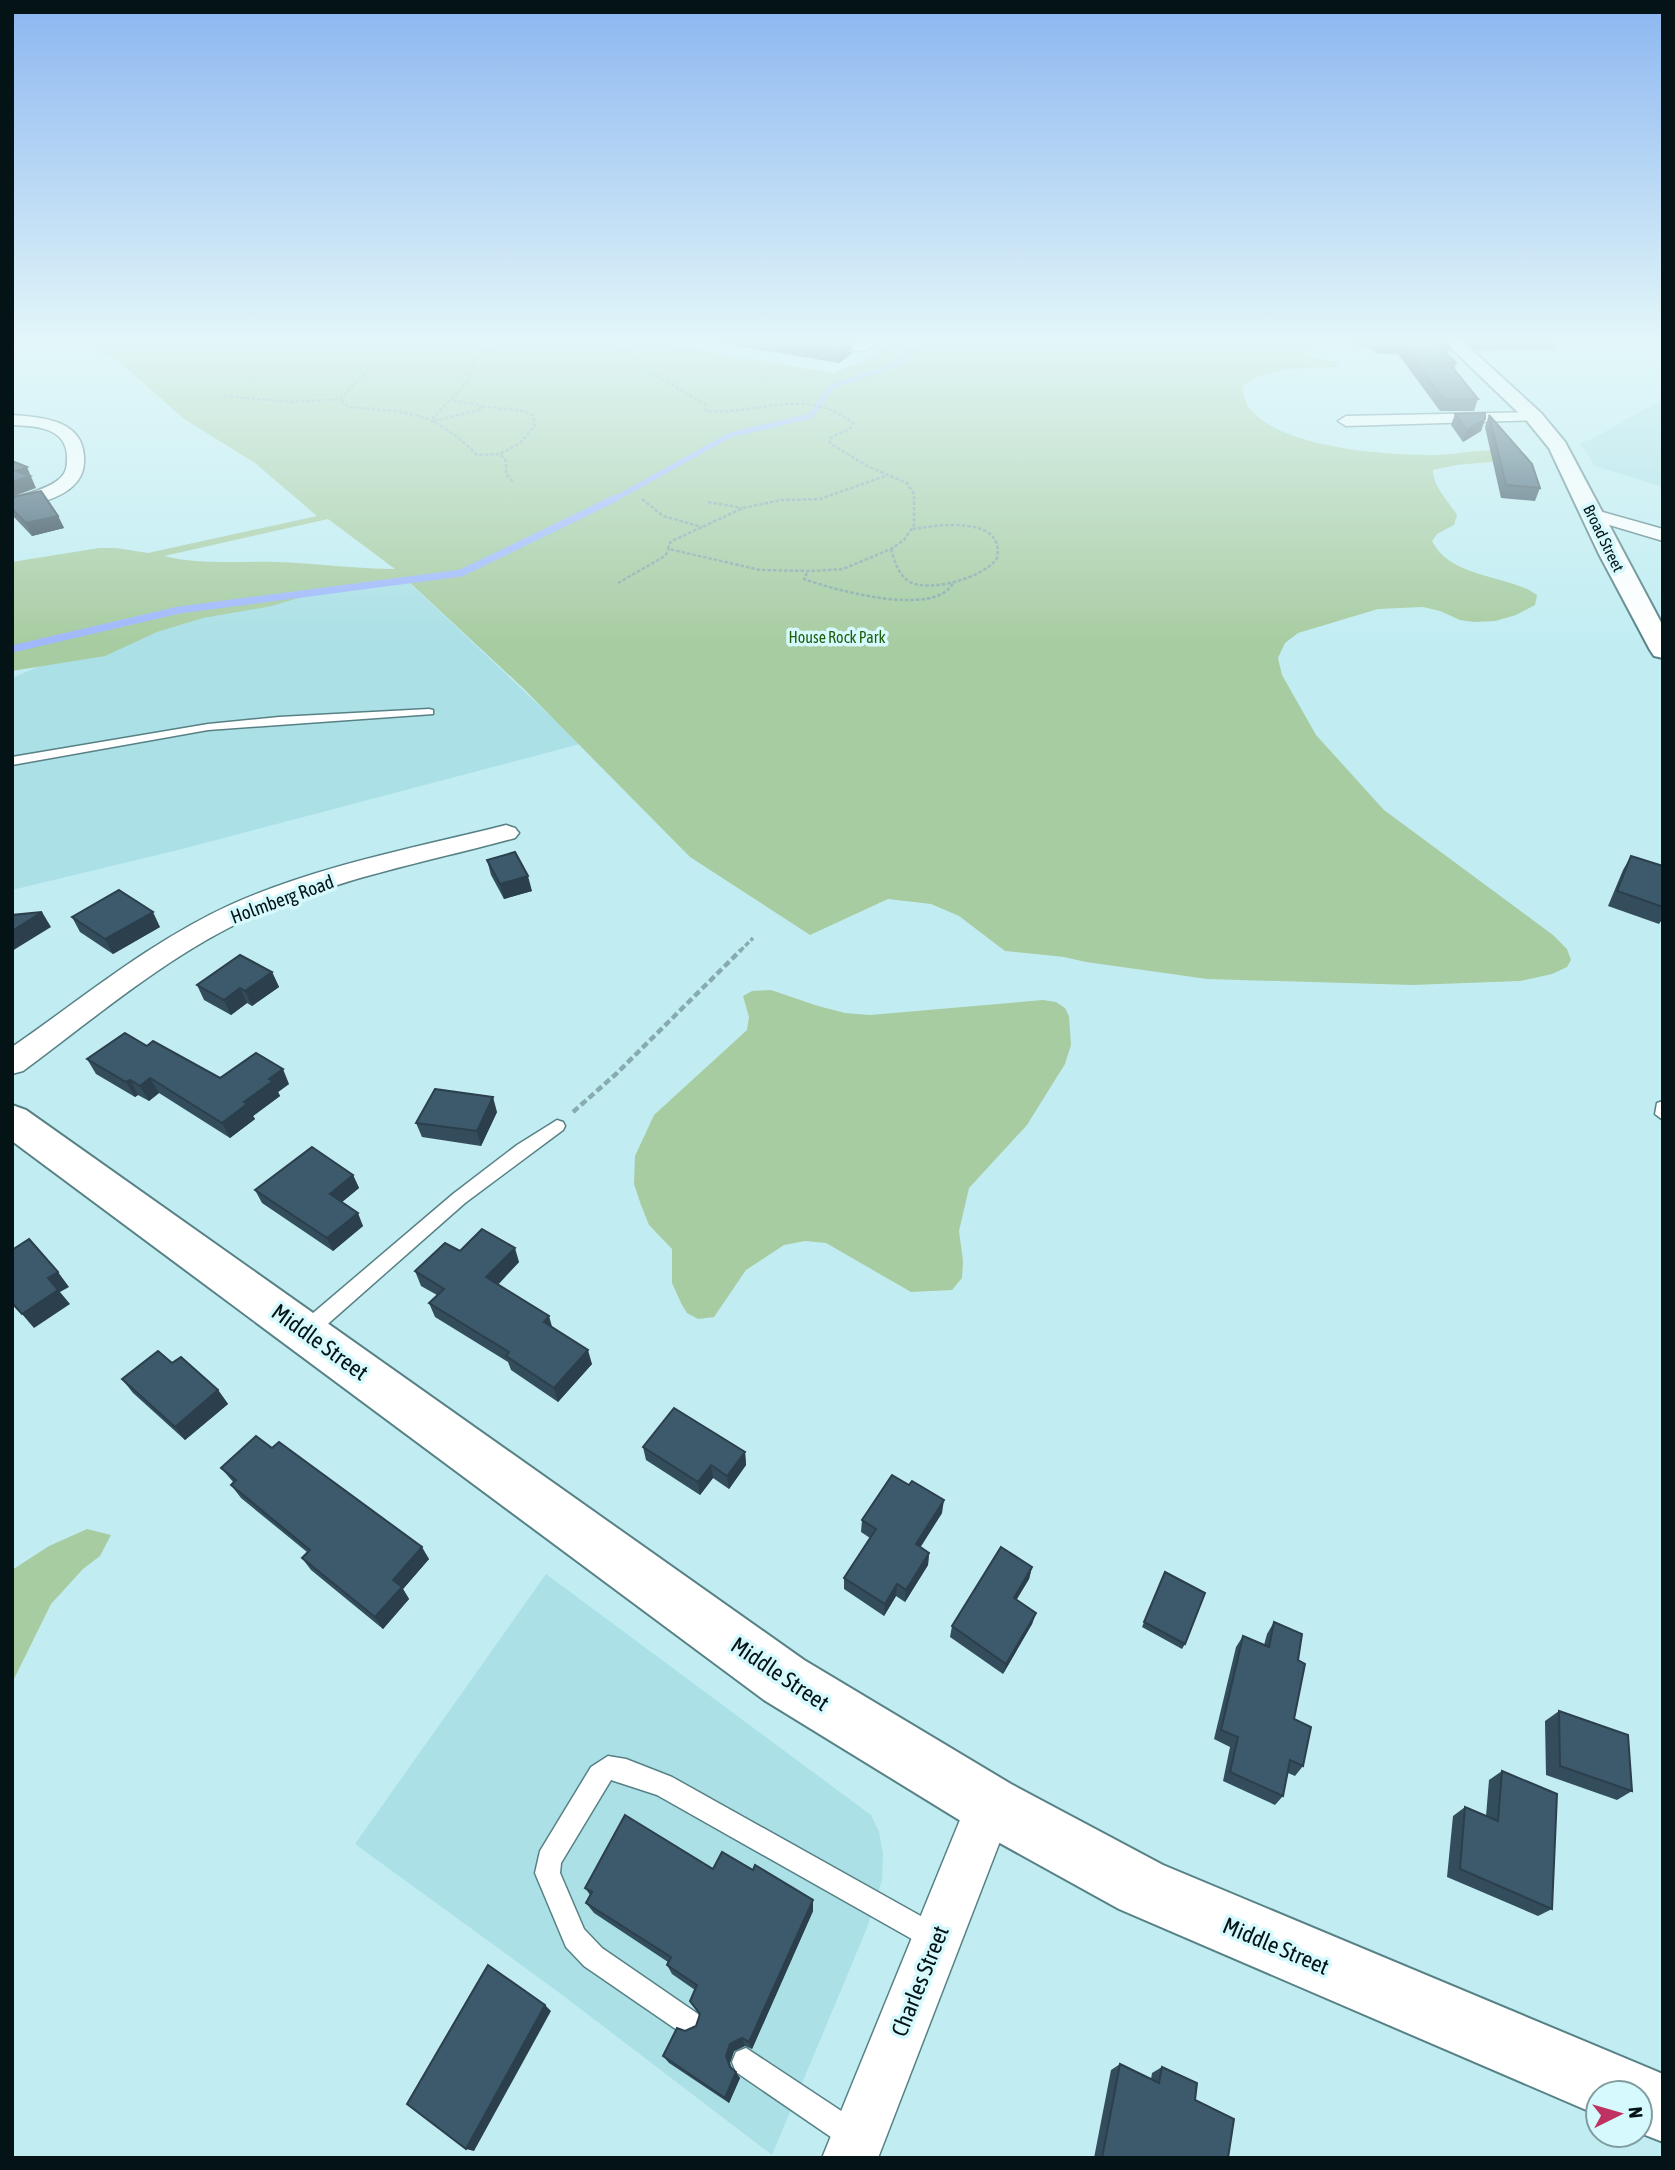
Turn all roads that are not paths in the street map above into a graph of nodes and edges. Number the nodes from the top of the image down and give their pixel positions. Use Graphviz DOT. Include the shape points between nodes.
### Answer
graph roads {
  1 [pos="73,442"];
  2 [pos="1555,442"];
  3 [pos="12,505"];
  4 [pos="1592,514"];
  5 [pos="1663,535"];
  6 [pos="1663,650"];
  7 [pos="429,712"];
  8 [pos="12,761"];
  9 [pos="506,833"];
  10 [pos="12,1063"];
  11 [pos="1663,1107"];
  12 [pos="1663,1114"];
  13 [pos="12,1120"];
  14 [pos="556,1126"];
  15 [pos="306,1331"];
  16 [pos="990,1805"];
  17 [pos="937,1939"];
  18 [pos="689,2023"];
  19 [pos="746,2062"];
  20 [pos="1593,2079"];
  21 [pos="854,2148"];
  1 -- 3 [label="street" via="76,468 67,482"];
  2 -- 4 [label="main road, Broad Street"];
  4 -- 5 [label="street"];
  4 -- 6 [label="main road, Broad Street"];
  7 -- 8 [label="lane" via="208,727"];
  9 -- 10 [label="street, Holmberg Road" via="308,887 242,911 167,955"];
  11 -- 12 [label="lane"];
  13 -- 15 [label="main road, Middle Street"];
  14 -- 15 [label="lane" via="456,1198"];
  15 -- 16 [label="main road, Middle Street" via="784,1680"];
  16 -- 17 [label="street, Charles Street"];
  16 -- 20 [label="main road, Middle Street" via="1141,1887"];
  17 -- 18 [label="lane" via="664,1785 608,1768 599,1775 549,1860 547,1873 575,1938 593,1957"];
  17 -- 21 [label="street, Charles Street"];
  19 -- 21 [label="lane"];
}
